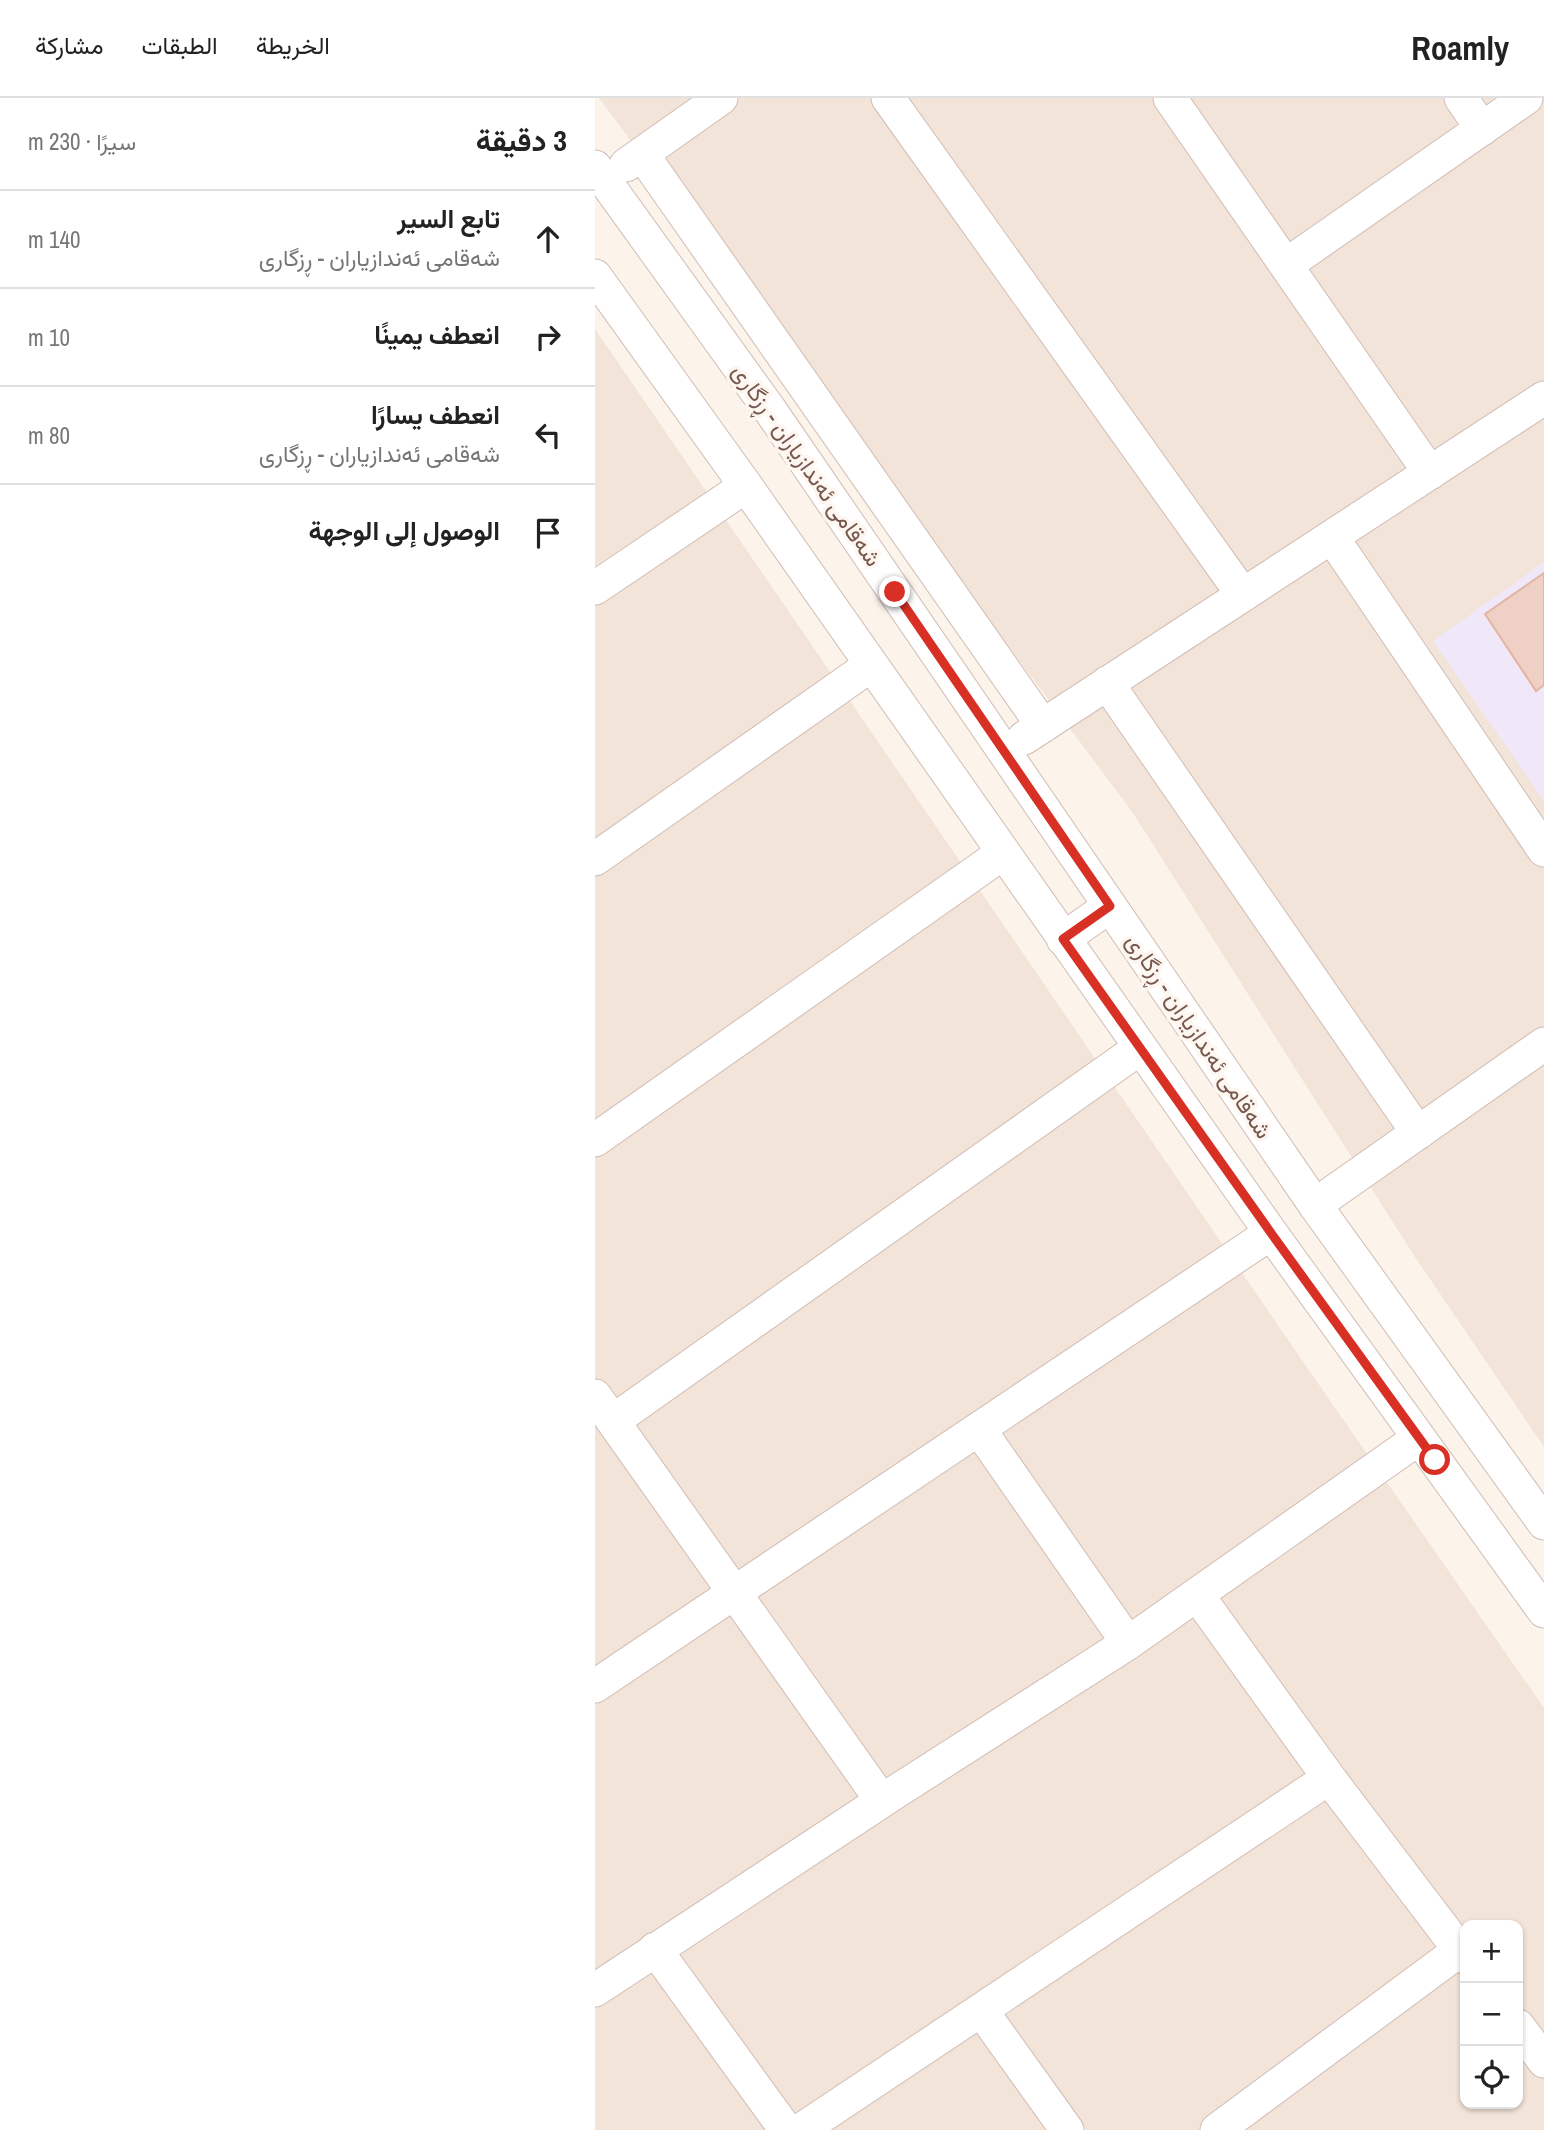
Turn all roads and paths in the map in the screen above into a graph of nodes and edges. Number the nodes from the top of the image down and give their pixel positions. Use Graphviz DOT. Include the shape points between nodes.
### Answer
graph roads {
  1 [pos="721,98"];
  2 [pos="888,98"];
  3 [pos="1170,98"];
  4 [pos="1461,98"];
  5 [pos="1526,98"];
  6 [pos="1482,129"];
  7 [pos="642,154"];
  8 [pos="600,173"];
  9 [pos="1286,265"];
  10 [pos="601,298"];
  11 [pos="1544,398"];
  12 [pos="1430,473"];
  13 [pos="745,486"];
  14 [pos="1332,537"];
  15 [pos="595,588"];
  16 [pos="1243,595"];
  17 [pos="871,664"];
  18 [pos="1107,683"];
  19 [pos="1043,726"];
  20 [pos="1004,751"];
  21 [pos="1544,850"];
  22 [pos="1003,853"];
  23 [pos="595,859"];
  24 [pos="1110,906"];
  25 [pos="1063,939"];
  26 [pos="1140,1048"];
  27 [pos="1538,1061"];
  28 [pos="1417,1133"];
  29 [pos="595,1140"];
  30 [pos="1315,1205"];
  31 [pos="1271,1233"];
  32 [pos="604,1409"];
  33 [pos="979,1429"];
  34 [pos="1419,1438"];
  35 [pos="1544,1524"];
  36 [pos="734,1593"];
  37 [pos="1198,1595"];
  38 [pos="1544,1611"];
  39 [pos="1128,1643"];
  40 [pos="595,1686"];
  41 [pos="1329,1778"];
  42 [pos="882,1801"];
  43 [pos="655,1949"];
  44 [pos="1460,1950"];
  45 [pos="1460,1954"];
  46 [pos="595,1990"];
  47 [pos="981,2010"];
  48 [pos="1523,2033"];
  49 [pos="1544,2061"];
  50 [pos="786,2130"];
  51 [pos="801,2130"];
  52 [pos="1067,2130"];
  53 [pos="1217,2130"];
  1 -- 7 [label="street"];
  2 -- 16 [label="street"];
  3 -- 9 [label="street"];
  4 -- 6 [label="street"];
  5 -- 6 [label="street"];
  6 -- 9 [label="street"];
  7 -- 8 [label="street"];
  7 -- 19 [label="street"];
  8 -- 20 [label="street, شەقامی ئەندازیاران - ڕزگاری" via="770,410"];
  9 -- 12 [label="street"];
  10 -- 13 [label="street"];
  11 -- 12 [label="street"];
  12 -- 14 [label="street"];
  13 -- 15 [label="street"];
  13 -- 17 [label="street"];
  14 -- 16 [label="street"];
  14 -- 21 [label="street"];
  16 -- 18 [label="street"];
  17 -- 22 [label="street"];
  17 -- 23 [label="street"];
  18 -- 19 [label="street"];
  18 -- 28 [label="street"];
  19 -- 20 [label="street"];
  20 -- 24 [label="street, شەقامی ئەندازیاران - ڕزگاری"];
  22 -- 25 [label="street"];
  22 -- 29 [label="street"];
  24 -- 25 [label="street"];
  24 -- 30 [label="street, شەقامی ئەندازیاران - ڕزگاری"];
  25 -- 26 [label="street"];
  26 -- 31 [label="street"];
  26 -- 32 [label="street"];
  27 -- 28 [label="street"];
  28 -- 30 [label="street"];
  30 -- 35 [label="street, شەقامی ئەندازیاران - ڕزگاری"];
  31 -- 33 [label="street"];
  31 -- 34 [label="street"];
  32 -- 36 [label="street"];
  33 -- 36 [label="street"];
  33 -- 39 [label="street"];
  34 -- 37 [label="street"];
  34 -- 38 [label="street"];
  36 -- 40 [label="street"];
  36 -- 42 [label="street"];
  37 -- 39 [label="street"];
  37 -- 41 [label="street"];
  39 -- 42 [label="street"];
  41 -- 44 [label="street"];
  41 -- 47 [label="street"];
  42 -- 43 [label="street"];
  43 -- 46 [label="street"];
  43 -- 50 [label="street"];
  45 -- 53 [label="street"];
  47 -- 51 [label="street"];
  47 -- 52 [label="street"];
  48 -- 49 [label="street"];
}
